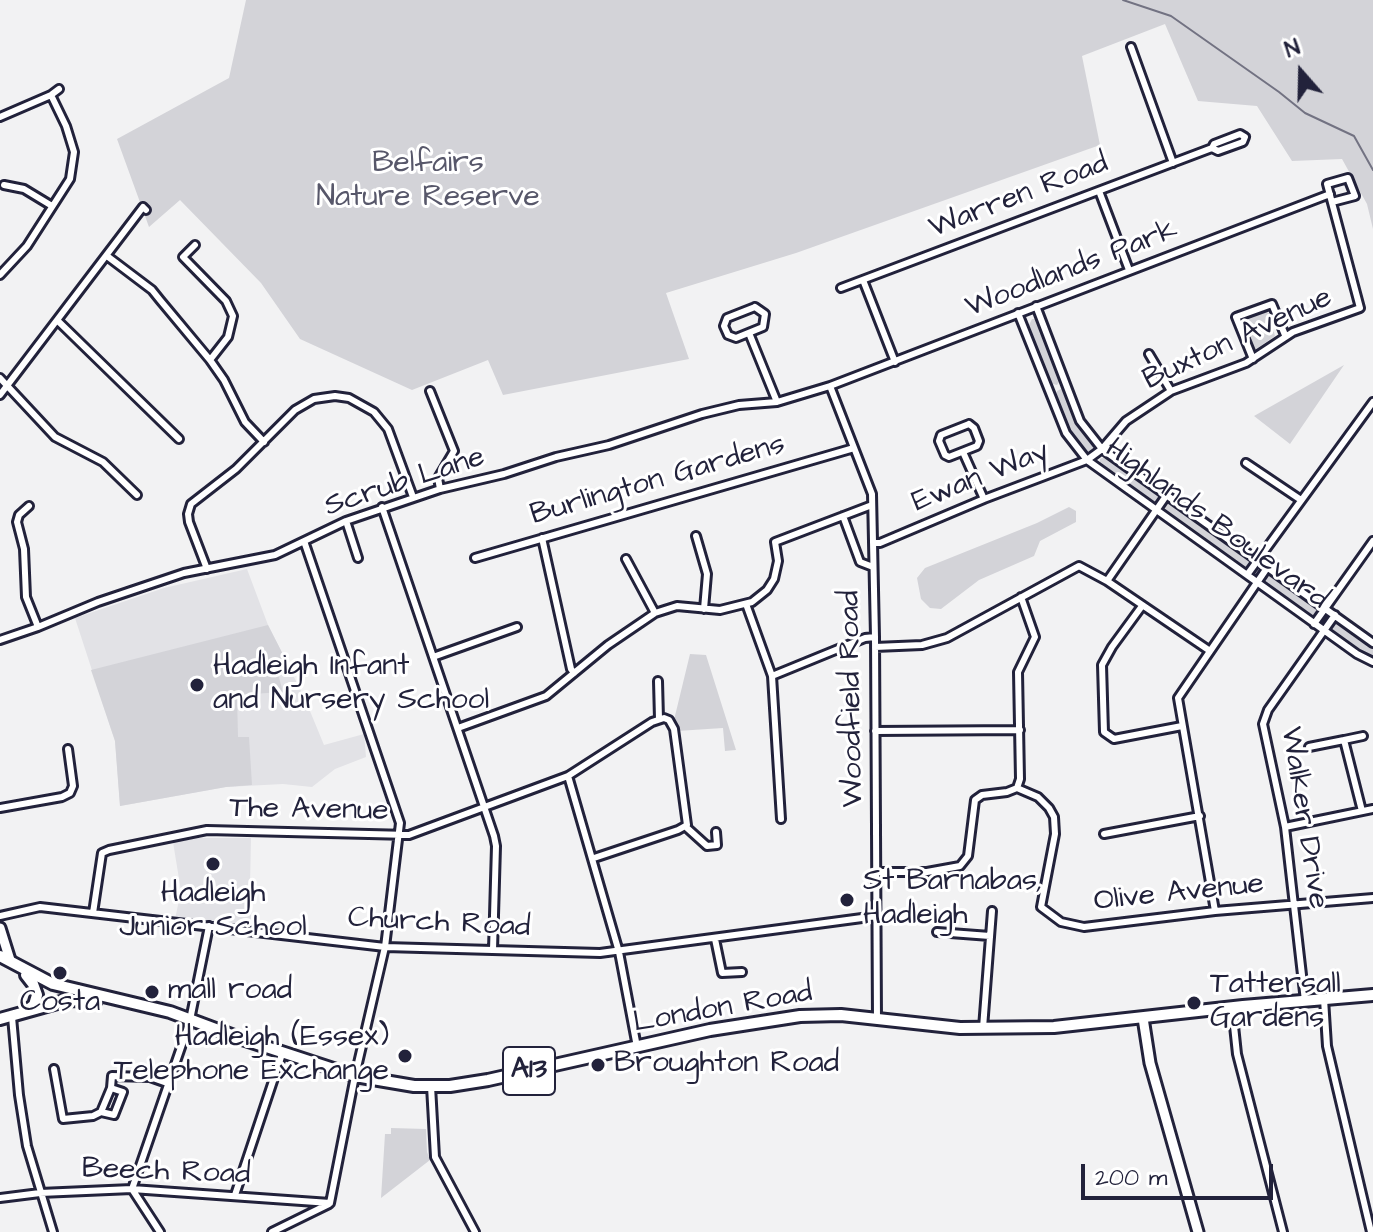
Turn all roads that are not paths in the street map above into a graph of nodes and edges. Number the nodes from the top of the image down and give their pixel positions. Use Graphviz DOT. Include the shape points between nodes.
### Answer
graph roads {
  1 [pos="1131,47"];
  2 [pos="59,89"];
  3 [pos="51,95"];
  4 [pos="0,117"];
  5 [pos="1212,148"];
  6 [pos="1173,163"];
  7 [pos="4,185"];
  8 [pos="1099,191"];
  9 [pos="52,206"];
  10 [pos="146,210"];
  11 [pos="195,245"];
  12 [pos="107,256"];
  13 [pos="1129,270"];
  14 [pos="0,275"];
  15 [pos="863,280"];
  16 [pos="841,288"];
  17 [pos="1036,306"];
  18 [pos="1360,308"];
  19 [pos="1018,313"];
  20 [pos="58,321"];
  21 [pos="749,333"];
  22 [pos="1285,335"];
  23 [pos="1149,354"];
  24 [pos="1253,359"];
  25 [pos="210,360"];
  26 [pos="895,362"];
  27 [pos="0,378"];
  28 [pos="1067,384"];
  29 [pos="7,386"];
  30 [pos="830,386"];
  31 [pos="1049,390"];
  32 [pos="430,391"];
  33 [pos="1171,391"];
  34 [pos="0,395"];
  35 [pos="777,402"];
  36 [pos="1373,402"];
  37 [pos="179,439"];
  38 [pos="264,442"];
  39 [pos="854,448"];
  40 [pos="1102,449"];
  41 [pos="963,452"];
  42 [pos="1087,460"];
  43 [pos="1246,463"];
  44 [pos="440,489"];
  45 [pos="137,495"];
  46 [pos="1166,496"];
  47 [pos="413,497"];
  48 [pos="984,499"];
  49 [pos="1301,500"];
  50 [pos="872,505"];
  51 [pos="29,506"];
  52 [pos="382,507"];
  53 [pos="1156,510"];
  54 [pos="843,516"];
  55 [pos="346,521"];
  56 [pos="696,536"];
  57 [pos="542,538"];
  58 [pos="304,541"];
  59 [pos="363,541"];
  60 [pos="1373,541"];
  61 [pos="873,543"];
  62 [pos="354,544"];
  63 [pos="358,558"];
  64 [pos="475,558"];
  65 [pos="626,559"];
  66 [pos="1258,561"];
  67 [pos="873,567"];
  68 [pos="1267,568"];
  69 [pos="207,569"];
  70 [pos="1247,575"];
  71 [pos="1107,581"];
  72 [pos="1257,582"];
  73 [pos="1021,597"];
  74 [pos="746,604"];
  75 [pos="1142,606"];
  76 [pos="1325,608"];
  77 [pos="704,609"];
  78 [pos="655,613"];
  79 [pos="1335,615"];
  80 [pos="1314,624"];
  81 [pos="38,627"];
  82 [pos="517,627"];
  83 [pos="1324,630"];
  84 [pos="875,637"];
  85 [pos="0,640"];
  86 [pos="1373,643"];
  87 [pos="875,647"];
  88 [pos="1210,651"];
  89 [pos="433,657"];
  90 [pos="1373,662"];
  91 [pos="574,673"];
  92 [pos="772,676"];
  93 [pos="658,681"];
  94 [pos="659,719"];
  95 [pos="1182,726"];
  96 [pos="458,728"];
  97 [pos="1020,730"];
  98 [pos="875,731"];
  99 [pos="1363,736"];
  100 [pos="1344,740"];
  101 [pos="1309,747"];
  102 [pos="68,749"];
  103 [pos="568,776"];
  104 [pos="1017,788"];
  105 [pos="485,807"];
  106 [pos="0,808"];
  107 [pos="1373,809"];
  108 [pos="1362,811"];
  109 [pos="1200,816"];
  110 [pos="781,819"];
  111 [pos="686,827"];
  112 [pos="1285,827"];
  113 [pos="716,832"];
  114 [pos="1104,834"];
  115 [pos="399,836"];
  116 [pos="594,858"];
  117 [pos="876,872"];
  118 [pos="1373,898"];
  119 [pos="1295,903"];
  120 [pos="992,911"];
  121 [pos="1215,911"];
  122 [pos="93,913"];
  123 [pos="0,916"];
  124 [pos="877,916"];
  125 [pos="209,926"];
  126 [pos="0,928"];
  127 [pos="937,932"];
  128 [pos="990,936"];
  129 [pos="715,939"];
  130 [pos="385,947"];
  131 [pos="493,950"];
  132 [pos="619,952"];
  133 [pos="5,958"];
  134 [pos="21,969"];
  135 [pos="742,972"];
  136 [pos="1373,995"];
  137 [pos="113,998"];
  138 [pos="1324,999"];
  139 [pos="1305,1001"];
  140 [pos="1232,1007"];
  141 [pos="137,1010"];
  142 [pos="25,1013"];
  143 [pos="6,1018"];
  144 [pos="1143,1018"];
  145 [pos="877,1019"];
  146 [pos="189,1020"];
  147 [pos="983,1028"];
  148 [pos="637,1047"];
  149 [pos="283,1051"];
  150 [pos="54,1069"];
  151 [pos="355,1076"];
  152 [pos="167,1083"];
  153 [pos="431,1086"];
  154 [pos="111,1088"];
  155 [pos="101,1112"];
  156 [pos="63,1119"];
  157 [pos="65,1130"];
  158 [pos="132,1189"];
  159 [pos="40,1193"];
  160 [pos="235,1195"];
  161 [pos="0,1198"];
  162 [pos="330,1203"];
  163 [pos="53,1232"];
  164 [pos="160,1232"];
  165 [pos="272,1232"];
  166 [pos="475,1232"];
  167 [pos="1198,1232"];
  168 [pos="1283,1232"];
  169 [pos="1371,1232"];
  1 -- 6 [label="street"];
  2 -- 3 [label="street"];
  3 -- 4 [label="street"];
  3 -- 9 [label="street" via="74,152 70,179"];
  5 -- 5 [label="street, Warren Road" via="1240,134 1245,137 1218,151"];
  5 -- 6 [label="street, Warren Road"];
  6 -- 8 [label="street, Warren Road"];
  7 -- 9 [label="street" via="24,189"];
  8 -- 13 [label="street"];
  8 -- 15 [label="street, Warren Road"];
  9 -- 14 [label="street" via="27,246"];
  10 -- 12 [label="street" via="143,207"];
  11 -- 25 [label="street" via="183,257 226,301 233,316 228,337"];
  12 -- 20 [label="street"];
  12 -- 25 [label="street" via="152,290"];
  13 -- 17 [label="street, Woodlands Park"];
  13 -- 18 [label="street, Woodlands Park" via="1331,198"];
  15 -- 16 [label="street, Warren Road"];
  15 -- 26 [label="street"];
  17 -- 19 [label="street, Woodlands Park"];
  17 -- 28 [label="street, Highlands Boulevard"];
  18 -- 22 [label="street, Buxton Avenue"];
  19 -- 26 [label="street, Woodlands Park"];
  19 -- 31 [label="street, Highlands Boulevard"];
  20 -- 29 [label="street"];
  20 -- 37 [label="street"];
  21 -- 21 [label="street" via="730,336 725,321 760,308 765,324"];
  21 -- 35 [label="street"];
  22 -- 24 [label="street, Buxton Avenue"];
  22 -- 24 [label="street" via="1272,304 1236,317"];
  23 -- 33 [label="street"];
  24 -- 33 [label="street, Buxton Avenue"];
  25 -- 38 [label="street" via="245,422"];
  26 -- 30 [label="street, Woodlands Park"];
  27 -- 29 [label="street"];
  28 -- 31 [label="street"];
  28 -- 40 [label="street, Highlands Boulevard" via="1080,421"];
  29 -- 34 [label="street"];
  29 -- 45 [label="street" via="55,437 103,462"];
  30 -- 35 [label="street, Scrub Lane"];
  30 -- 39 [label="street, Woodfield Road"];
  31 -- 42 [label="street, Highlands Boulevard" via="1066,433"];
  32 -- 44 [label="street" via="454,451 438,478"];
  33 -- 40 [label="street, Buxton Avenue" via="1126,421"];
  35 -- 44 [label="street, Scrub Lane" via="702,414 609,445"];
  36 -- 49 [label="street"];
  38 -- 47 [label="street" via="307,402 349,398 384,422"];
  38 -- 69 [label="street" via="190,507 189,522"];
  39 -- 50 [label="street, Woodfield Road"];
  39 -- 57 [label="street, Burlington Gardens"];
  40 -- 42 [label="street, Ewan Way"];
  40 -- 46 [label="street, Highlands Boulevard"];
  41 -- 41 [label="street" via="947,456 939,437 969,424 979,443"];
  41 -- 48 [label="street"];
  42 -- 48 [label="street, Ewan Way"];
  42 -- 53 [label="street, Highlands Boulevard"];
  43 -- 49 [label="street"];
  44 -- 47 [label="street, Scrub Lane"];
  46 -- 53 [label="street"];
  46 -- 66 [label="street, Highlands Boulevard"];
  47 -- 52 [label="street, Scrub Lane"];
  48 -- 61 [label="street, Ewan Way"];
  49 -- 66 [label="street"];
  50 -- 54 [label="street"];
  50 -- 61 [label="street, Woodfield Road"];
  51 -- 81 [label="street" via="17,522 26,597"];
  52 -- 55 [label="street, Scrub Lane"];
  52 -- 89 [label="street"];
  53 -- 70 [label="street, Highlands Boulevard"];
  53 -- 71 [label="street"];
  54 -- 67 [label="street" via="860,562"];
  54 -- 74 [label="street" via="775,542 774,579"];
  55 -- 58 [label="street, Scrub Lane"];
  55 -- 62 [label="street"];
  56 -- 77 [label="street" via="707,574"];
  57 -- 64 [label="street, Burlington Gardens"];
  57 -- 91 [label="street"];
  58 -- 69 [label="street, Scrub Lane" via="275,555"];
  58 -- 115 [label="street" via="397,813"];
  59 -- 62 [label="street"];
  60 -- 76 [label="street"];
  61 -- 67 [label="street, Woodfield Road"];
  62 -- 63 [label="street"];
  65 -- 78 [label="street"];
  66 -- 68 [label="street, Highlands Boulevard"];
  66 -- 70 [label="street"];
  67 -- 84 [label="street, Woodfield Road"];
  68 -- 72 [label="street"];
  68 -- 76 [label="street, Highlands Boulevard"];
  69 -- 81 [label="street, Scrub Lane" via="98,602"];
  70 -- 72 [label="street, Highlands Boulevard"];
  71 -- 73 [label="street" via="1075,567"];
  71 -- 75 [label="street"];
  72 -- 80 [label="street, Highlands Boulevard"];
  72 -- 88 [label="street"];
  73 -- 87 [label="street" via="937,642"];
  73 -- 97 [label="street" via="1035,637 1018,672"];
  74 -- 77 [label="street"];
  74 -- 92 [label="street"];
  75 -- 88 [label="street"];
  75 -- 95 [label="street" via="1102,665 1104,732 1114,739"];
  76 -- 79 [label="street, Highlands Boulevard"];
  76 -- 80 [label="street"];
  77 -- 78 [label="street" via="677,606"];
  78 -- 91 [label="street"];
  79 -- 83 [label="street, Walker Drive"];
  79 -- 86 [label="street, Highlands Boulevard"];
  80 -- 83 [label="street, Highlands Boulevard"];
  81 -- 85 [label="street, Scrub Lane"];
  82 -- 89 [label="street"];
  83 -- 90 [label="street, Highlands Boulevard"];
  83 -- 112 [label="street, Walker Drive" via="1265,716 1264,735"];
  84 -- 87 [label="street, Woodfield Road"];
  84 -- 92 [label="street"];
  87 -- 98 [label="street, Woodfield Road"];
  88 -- 95 [label="street" via="1180,693"];
  89 -- 96 [label="street"];
  91 -- 96 [label="street" via="546,696"];
  92 -- 110 [label="street"];
  93 -- 94 [label="street"];
  94 -- 103 [label="street, The Avenue"];
  94 -- 111 [label="street" via="669,720 674,729"];
  95 -- 109 [label="street"];
  96 -- 105 [label="street"];
  97 -- 98 [label="street"];
  97 -- 104 [label="street"];
  98 -- 117 [label="street, Woodfield Road"];
  99 -- 100 [label="street"];
  100 -- 101 [label="street"];
  100 -- 108 [label="street"];
  102 -- 106 [label="street" via="70,793"];
  103 -- 105 [label="street, The Avenue"];
  103 -- 116 [label="street"];
  104 -- 117 [label="street" via="975,800 968,856 960,866"];
  104 -- 121 [label="street, Olive Avenue" via="1038,797 1054,817 1041,902 1043,911 1056,920 1084,927"];
  105 -- 115 [label="street, The Avenue"];
  105 -- 131 [label="street" via="496,846"];
  107 -- 108 [label="street"];
  108 -- 112 [label="street"];
  109 -- 114 [label="street"];
  109 -- 121 [label="street"];
  111 -- 113 [label="street" via="707,846 717,845"];
  111 -- 116 [label="street"];
  112 -- 119 [label="street, Walker Drive"];
  115 -- 122 [label="street, The Avenue" via="207,830 109,850 102,853"];
  115 -- 130 [label="street"];
  116 -- 132 [label="street"];
  117 -- 124 [label="street, Woodfield Road"];
  118 -- 119 [label="street, Olive Avenue"];
  119 -- 121 [label="street, Olive Avenue"];
  119 -- 139 [label="street, Walker Drive"];
  120 -- 128 [label="street"];
  122 -- 123 [label="street, Church Road" via="40,907"];
  122 -- 125 [label="street, Church Road"];
  124 -- 129 [label="street, Church Road"];
  124 -- 145 [label="street, Woodfield Road"];
  125 -- 130 [label="street, Church Road"];
  125 -- 146 [label="street"];
  126 -- 133 [label="street"];
  127 -- 128 [label="street"];
  128 -- 147 [label="street"];
  129 -- 132 [label="street, Church Road"];
  129 -- 135 [label="street" via="722,973"];
  130 -- 131 [label="street, Church Road"];
  130 -- 151 [label="street"];
  131 -- 132 [label="street, Church Road"];
  132 -- 148 [label="street"];
  133 -- 134 [label="main road, A13"];
  134 -- 137 [label="main road, A13" via="68,989"];
  134 -- 142 [label="main road" via="37,995"];
  136 -- 138 [label="main road, London Road / A13"];
  137 -- 141 [label="main road, A13"];
  137 -- 146 [label="main road, A13"];
  138 -- 139 [label="main road, London Road / A13"];
  138 -- 169 [label="street" via="1327,1046"];
  139 -- 140 [label="main road, London Road / A13"];
  140 -- 144 [label="main road, London Road / A13"];
  140 -- 168 [label="street" via="1237,1054"];
  141 -- 142 [label="main road, A13" via="83,999"];
  141 -- 146 [label="main road, A13"];
  142 -- 143 [label="main road, A13"];
  143 -- 159 [label="street"];
  144 -- 147 [label="main road, London Road / A13"];
  144 -- 167 [label="street" via="1150,1063"];
  145 -- 147 [label="main road, London Road / A13"];
  145 -- 148 [label="main road, London Road / A13" via="768,1019"];
  146 -- 149 [label="main road, London Road / A13"];
  146 -- 152 [label="street"];
  148 -- 153 [label="main road, London Road / A13" via="488,1080"];
  149 -- 151 [label="main road, London Road / A13"];
  149 -- 160 [label="street"];
  150 -- 156 [label="street"];
  151 -- 153 [label="main road, London Road / A13"];
  151 -- 162 [label="street"];
  152 -- 154 [label="street" via="112,1076"];
  152 -- 158 [label="street"];
  153 -- 166 [label="street" via="435,1157"];
  154 -- 155 [label="street"];
  154 -- 155 [label="street" via="123,1092 114,1115"];
  155 -- 156 [label="street"];
  156 -- 157 [label="street"];
  158 -- 159 [label="street, Beech Road"];
  158 -- 160 [label="street, Beech Road"];
  158 -- 164 [label="street"];
  159 -- 161 [label="street, Beech Road"];
  159 -- 163 [label="street"];
  160 -- 162 [label="street, Beech Road"];
  162 -- 165 [label="street"];
}
